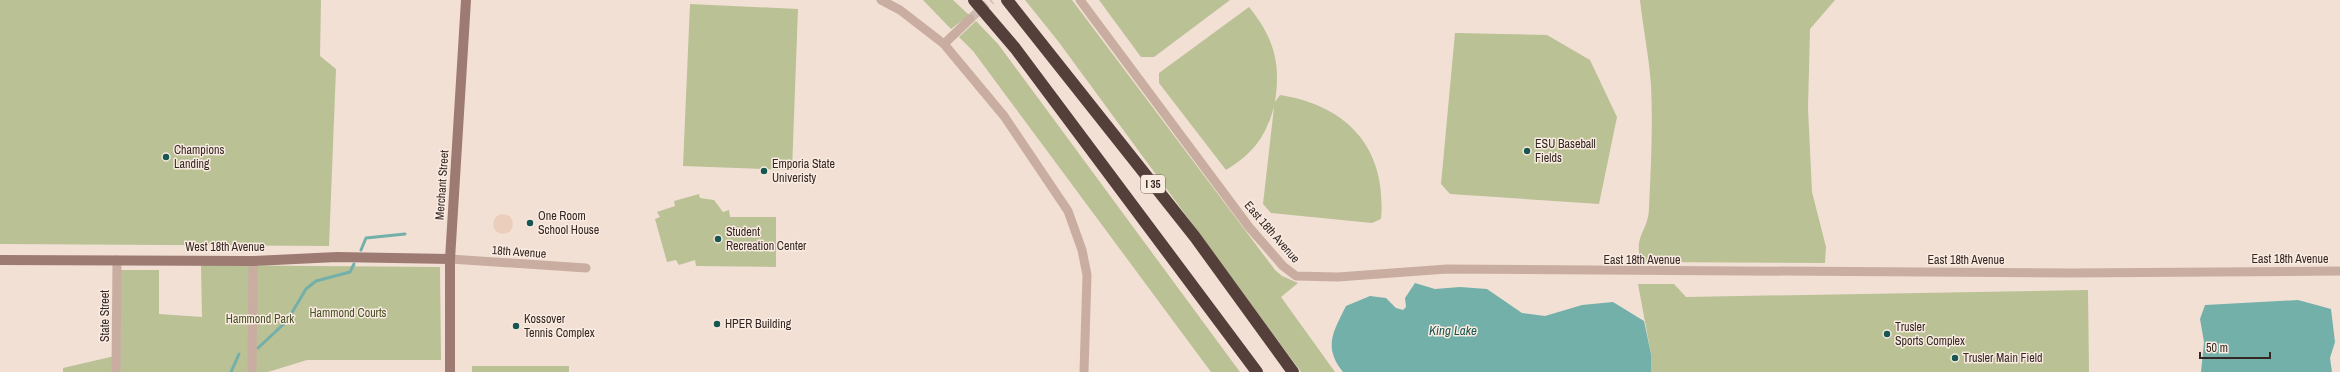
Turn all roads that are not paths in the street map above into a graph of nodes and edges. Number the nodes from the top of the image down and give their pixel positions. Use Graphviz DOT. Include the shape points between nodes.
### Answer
graph roads {
  1 [pos="466,0"];
  2 [pos="881,0"];
  3 [pos="964,0"];
  4 [pos="974,0"];
  5 [pos="1007,0"];
  6 [pos="1080,0"];
  7 [pos="970,19"];
  8 [pos="1001,33"];
  9 [pos="944,44"];
  10 [pos="450,259"];
  11 [pos="0,260"];
  12 [pos="117,260"];
  13 [pos="253,261"];
  14 [pos="586,268"];
  15 [pos="2340,271"];
  16 [pos="116,372"];
  17 [pos="252,372"];
  18 [pos="450,372"];
  19 [pos="1084,372"];
  20 [pos="1257,372"];
  21 [pos="1293,372"];
  1 -- 10 [label="street, Merchant Street"];
  2 -- 9 [label="street" via="900,10"];
  3 -- 8 [label="highway"];
  4 -- 8 [label="highway, I 35"];
  5 -- 21 [label="highway, I 35" via="1194,237"];
  6 -- 15 [label="street, East 18th Avenue" via="1248,227 1283,266 1296,276 1338,277 1447,269 2047,273"];
  7 -- 9 [label="street"];
  8 -- 20 [label="highway, I 35" via="1015,48"];
  9 -- 19 [label="street" via="1004,116 1068,211 1082,250 1087,275"];
  10 -- 13 [label="street, West 18th Avenue" via="337,258"];
  10 -- 14 [label="street, 18th Avenue"];
  10 -- 18 [label="street, Merchant Street"];
  11 -- 12 [label="street, West 18th Avenue"];
  12 -- 13 [label="street, West 18th Avenue"];
  12 -- 16 [label="street, State Street"];
  13 -- 17 [label="street"];
}
